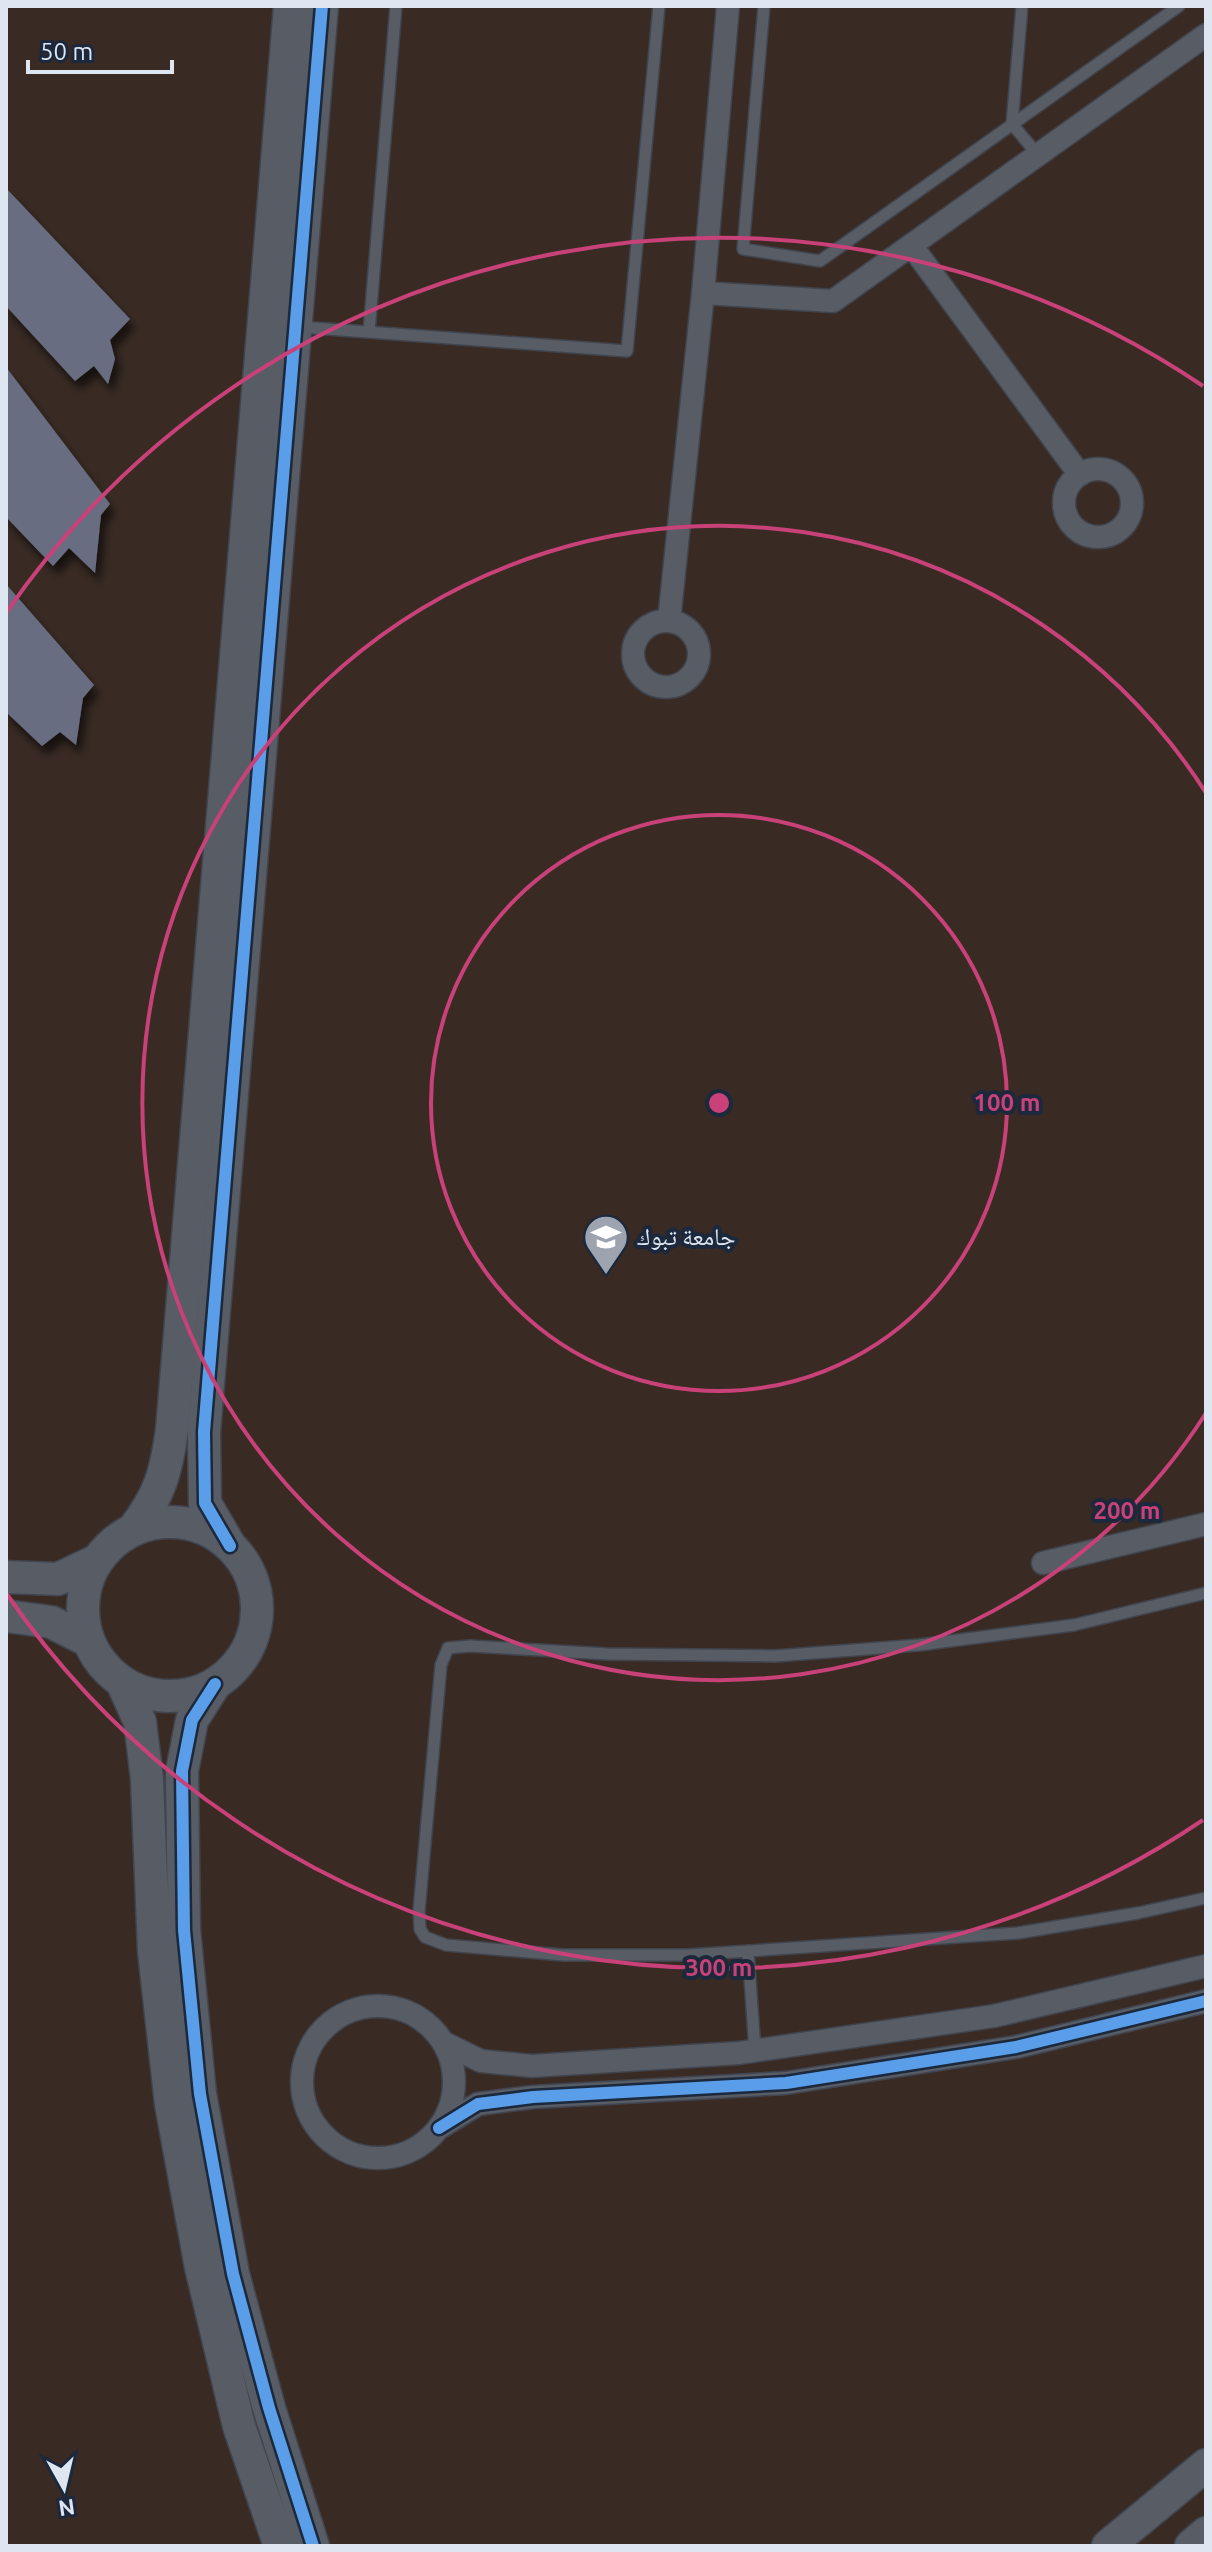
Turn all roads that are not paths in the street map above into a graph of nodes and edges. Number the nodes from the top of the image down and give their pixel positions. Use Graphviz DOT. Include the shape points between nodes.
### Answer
graph roads {
  1 [pos="290,6"];
  2 [pos="322,6"];
  3 [pos="396,6"];
  4 [pos="659,6"];
  5 [pos="728,6"];
  6 [pos="764,6"];
  7 [pos="1022,6"];
  8 [pos="1179,6"];
  9 [pos="1206,35"];
  10 [pos="1012,124"];
  11 [pos="1038,155"];
  12 [pos="911,245"];
  13 [pos="703,293"];
  14 [pos="295,327"];
  15 [pos="369,332"];
  16 [pos="1080,475"];
  17 [pos="669,621"];
  18 [pos="1206,1524"];
  19 [pos="133,1530"];
  20 [pos="230,1546"];
  21 [pos="98,1560"];
  22 [pos="1043,1563"];
  23 [pos="6,1577"];
  24 [pos="1206,1593"];
  25 [pos="6,1616"];
  26 [pos="89,1641"];
  27 [pos="122,1682"];
  28 [pos="215,1684"];
  29 [pos="1206,1898"];
  30 [pos="748,1951"];
  31 [pos="1206,1966"];
  32 [pos="1206,2001"];
  33 [pos="444,2043"];
  34 [pos="755,2050"];
  35 [pos="439,2128"];
  36 [pos="1206,2465"];
  37 [pos="1206,2533"];
  38 [pos="280,2546"];
  39 [pos="313,2546"];
  40 [pos="1108,2546"];
  41 [pos="1191,2546"];
  1 -- 19 [label="street" via="172,1430 166,1471 149,1510"];
  2 -- 14 [label="street"];
  3 -- 15 [label="lane"];
  4 -- 15 [label="lane" via="627,351"];
  5 -- 13 [label="street"];
  6 -- 10 [label="lane" via="743,249 820,261"];
  7 -- 10 [label="lane"];
  8 -- 10 [label="lane"];
  9 -- 11 [label="street"];
  10 -- 11 [label="lane"];
  11 -- 12 [label="street"];
  12 -- 13 [label="street" via="833,301"];
  12 -- 16 [label="street"];
  13 -- 17 [label="street"];
  14 -- 15 [label="lane"];
  14 -- 20 [label="street" via="204,1432 205,1503"];
  18 -- 22 [label="street"];
  19 -- 20 [label="street" via="184,1523 209,1531"];
  19 -- 21 [label="street"];
  20 -- 28 [label="street" via="247,1567 256,1592 257,1619 250,1645 236,1667"];
  21 -- 23 [label="street" via="58,1579"];
  21 -- 26 [label="street" via="86,1586 83,1614"];
  24 -- 30 [label="lane" via="1074,1625 775,1656 448,1648 441,1665 419,1911 425,1937 446,1945 563,1955"];
  25 -- 26 [label="street" via="51,1622"];
  26 -- 27 [label="street" via="102,1664"];
  27 -- 28 [label="street" via="168,1696"];
  27 -- 38 [label="street" via="140,1722 147,1779 154,1951 171,2104 201,2267 239,2426"];
  28 -- 39 [label="street" via="192,1720 182,1771 184,1930 200,2094 233,2274"];
  29 -- 30 [label="lane" via="1018,1933"];
  30 -- 34 [label="lane"];
  31 -- 34 [label="street" via="994,2016"];
  32 -- 35 [label="street" via="1016,2047 786,2083 478,2104"];
  33 -- 34 [label="street" via="481,2061 532,2066"];
  33 -- 35 [label="street" via="455,2086"];
  33 -- 35 [label="street" via="428,2024 405,2011 380,2006 354,2010 331,2022 314,2041 304,2065 302,2091 310,2116 325,2136 346,2151 371,2158 397,2156 421,2146"];
  36 -- 40 [label="street"];
  37 -- 41 [label="street"];
}
